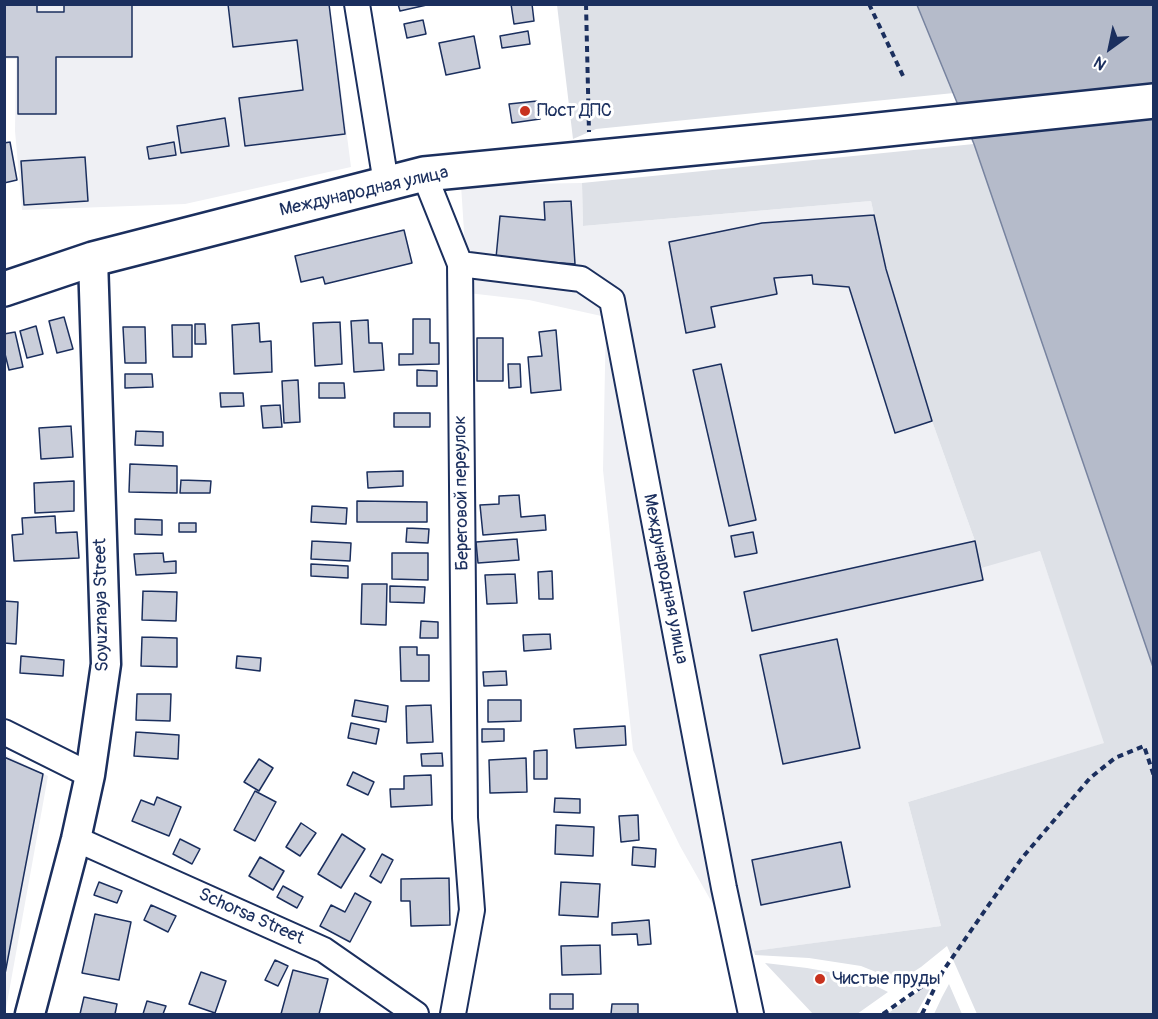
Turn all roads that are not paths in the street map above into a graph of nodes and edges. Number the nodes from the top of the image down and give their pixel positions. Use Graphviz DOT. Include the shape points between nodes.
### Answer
graph roads {
  1 [pos="357,4"];
  2 [pos="1154,101"];
  3 [pos="424,174"];
  4 [pos="386,183"];
  5 [pos="93,259"];
  6 [pos="460,264"];
  7 [pos="4,289"];
  8 [pos="4,732"];
  9 [pos="90,775"];
  10 [pos="76,839"];
  11 [pos="30,1014"];
  12 [pos="416,1014"];
  13 [pos="453,1014"];
  14 [pos="751,1014"];
  1 -- 4 [label="street"];
  2 -- 3 [label="main road, Международная улица"];
  3 -- 4 [label="main road, Международная улица"];
  3 -- 6 [label="street, Береговой переулок"];
  4 -- 5 [label="main road, Международная улица"];
  5 -- 7 [label="main road, Международная улица"];
  5 -- 9 [label="street, Soyuznaya Street" via="106,664"];
  6 -- 13 [label="street, Береговой переулок" via="465,818 472,910"];
  6 -- 14 [label="street, Международная улица" via="581,279 612,300"];
  8 -- 9 [label="street"];
  9 -- 10 [label="street, Soyuznaya Street"];
  10 -- 11 [label="street, Soyuznaya Street"];
  10 -- 12 [label="street, Schorsa Street" via="324,950"];
}
